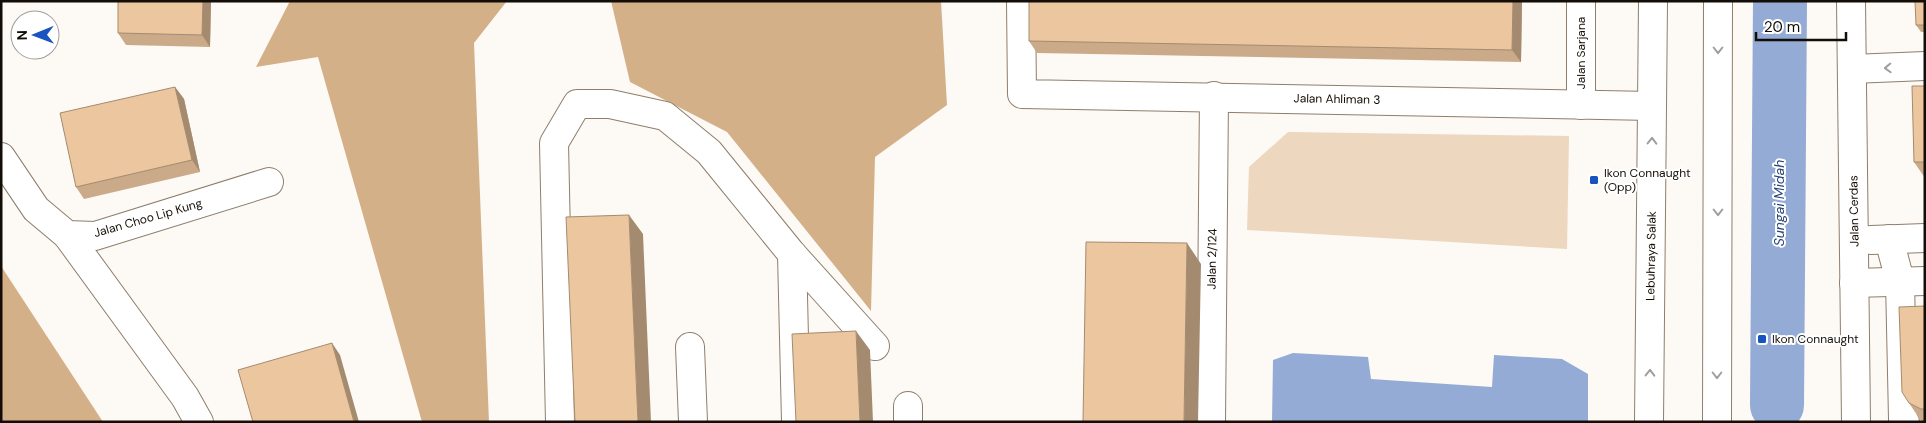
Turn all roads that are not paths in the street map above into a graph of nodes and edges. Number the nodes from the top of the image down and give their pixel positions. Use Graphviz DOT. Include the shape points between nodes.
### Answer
graph roads {
  1 [pos="1021,1"];
  2 [pos="1581,1"];
  3 [pos="1653,1"];
  4 [pos="1718,1"];
  5 [pos="1851,1"];
  6 [pos="1925,66"];
  7 [pos="1852,69"];
  8 [pos="1214,96"];
  9 [pos="1580,105"];
  10 [pos="1652,106"];
  11 [pos="1,157"];
  12 [pos="269,182"];
  13 [pos="67,235"];
  14 [pos="1925,238"];
  15 [pos="1889,239"];
  16 [pos="1854,241"];
  17 [pos="792,254"];
  18 [pos="1913,281"];
  19 [pos="1854,283"];
  20 [pos="876,346"];
  21 [pos="690,347"];
  22 [pos="1721,415"];
  23 [pos="199,422"];
  24 [pos="560,422"];
  25 [pos="693,422"];
  26 [pos="796,422"];
  27 [pos="1211,422"];
  28 [pos="1649,422"];
  29 [pos="1856,422"];
  30 [pos="1905,422"];
  1 -- 8 [label="main road, Jalan Ahliman 3" via="1022,94"];
  2 -- 9 [label="main road, Jalan Sarjana"];
  3 -- 10 [label="main road, Lebuhraya Salak"];
  4 -- 22 [label="main road, one-way"];
  5 -- 7 [label="main road, Jalan Cerdas"];
  6 -- 7 [label="main road, one-way"];
  7 -- 16 [label="main road, Jalan Cerdas"];
  8 -- 9 [label="main road, Jalan Ahliman 3"];
  8 -- 27 [label="main road, Jalan 2/124"];
  9 -- 10 [label="main road, Jalan Ahliman 3"];
  28 -- 10 [label="main road, Lebuhraya Salak, one-way"];
  11 -- 13 [label="main road" via="36,208"];
  12 -- 13 [label="main road, Jalan Choo Lip Kung" via="95,236"];
  13 -- 23 [label="main road"];
  14 -- 15 [label="main road"];
  15 -- 16 [label="main road"];
  15 -- 18 [label="main road"];
  16 -- 19 [label="main road, Jalan Cerdas"];
  17 -- 20 [label="main road"];
  17 -- 24 [label="main road" via="709,152 666,116 610,104 577,104 554,143"];
  17 -- 26 [label="main road"];
  18 -- 19 [label="main road"];
  18 -- 30 [label="main road"];
  19 -- 29 [label="main road, Jalan Cerdas"];
  21 -- 25 [label="main road"];
}
